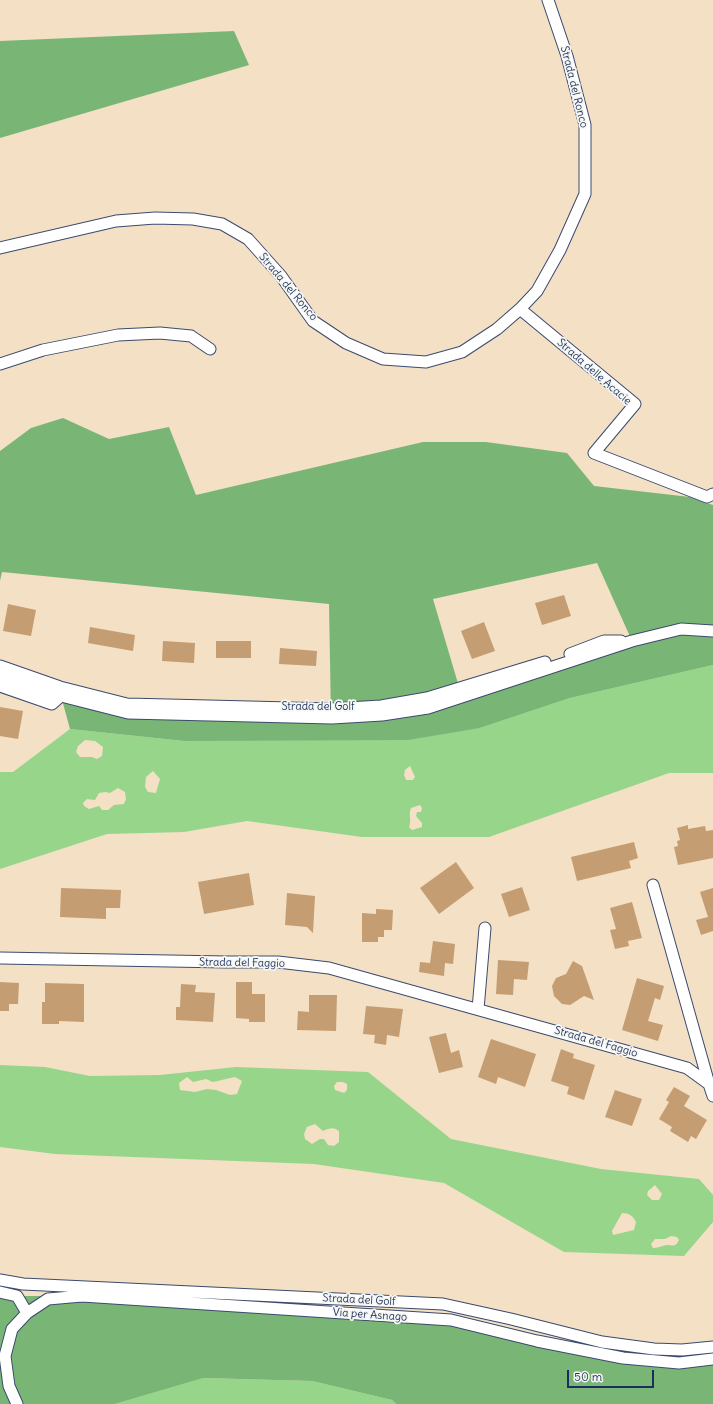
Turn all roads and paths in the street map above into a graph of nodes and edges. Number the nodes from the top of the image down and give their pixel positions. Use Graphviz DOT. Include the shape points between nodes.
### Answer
graph roads {
  1 [pos="548,0"];
  2 [pos="0,248"];
  3 [pos="520,310"];
  4 [pos="210,349"];
  5 [pos="0,364"];
  6 [pos="713,494"];
  7 [pos="713,631"];
  8 [pos="632,641"];
  9 [pos="0,666"];
  10 [pos="0,675"];
  11 [pos="0,686"];
  12 [pos="61,696"];
  13 [pos="653,885"];
  14 [pos="485,928"];
  15 [pos="0,958"];
  16 [pos="478,1009"];
  17 [pos="709,1084"];
  18 [pos="713,1096"];
  19 [pos="0,1280"];
  20 [pos="0,1292"];
  21 [pos="27,1313"];
  22 [pos="713,1347"];
  23 [pos="713,1359"];
  24 [pos="17,1404"];
  1 -- 3 [label="street, Strada del Ronco" via="567,56 585,125 584,194 560,250 537,291"];
  2 -- 3 [label="street, Strada del Ronco" via="116,221 194,219 222,224 248,240 281,276 313,321 346,343 383,359 426,362 462,352"];
  3 -- 6 [label="street, Strada delle Acacie" via="635,404 594,453 707,496"];
  4 -- 5 [label="street" via="191,336 160,333 118,335 43,350"];
  7 -- 8 [label="street, Strada del Golf" via="681,629"];
  8 -- 9 [label="street, Strada del Golf" via="604,642 427,698 381,706 331,709 127,704 60,687"];
  8 -- 12 [label="street, Strada del Golf" via="428,708 382,715 332,718 128,713"];
  10 -- 12 [label="street, Strada del Golf"];
  11 -- 12 [label="street" via="52,704"];
  13 -- 17 [label="street"];
  14 -- 16 [label="street"];
  15 -- 16 [label="street, Strada del Faggio" via="278,962 329,968"];
  16 -- 17 [label="street, Strada del Faggio" via="687,1068"];
  17 -- 18 [label="street"];
  19 -- 22 [label="street, Strada del Golf" via="23,1284 443,1304 602,1342 654,1349"];
  20 -- 21 [label="street" via="17,1296"];
  21 -- 23 [label="street, Via per Asnago" via="48,1299 90,1296 451,1320 623,1358 679,1363"];
  21 -- 24 [label="street, Via per Asnago" via="12,1329 5,1356 9,1386"];
}
